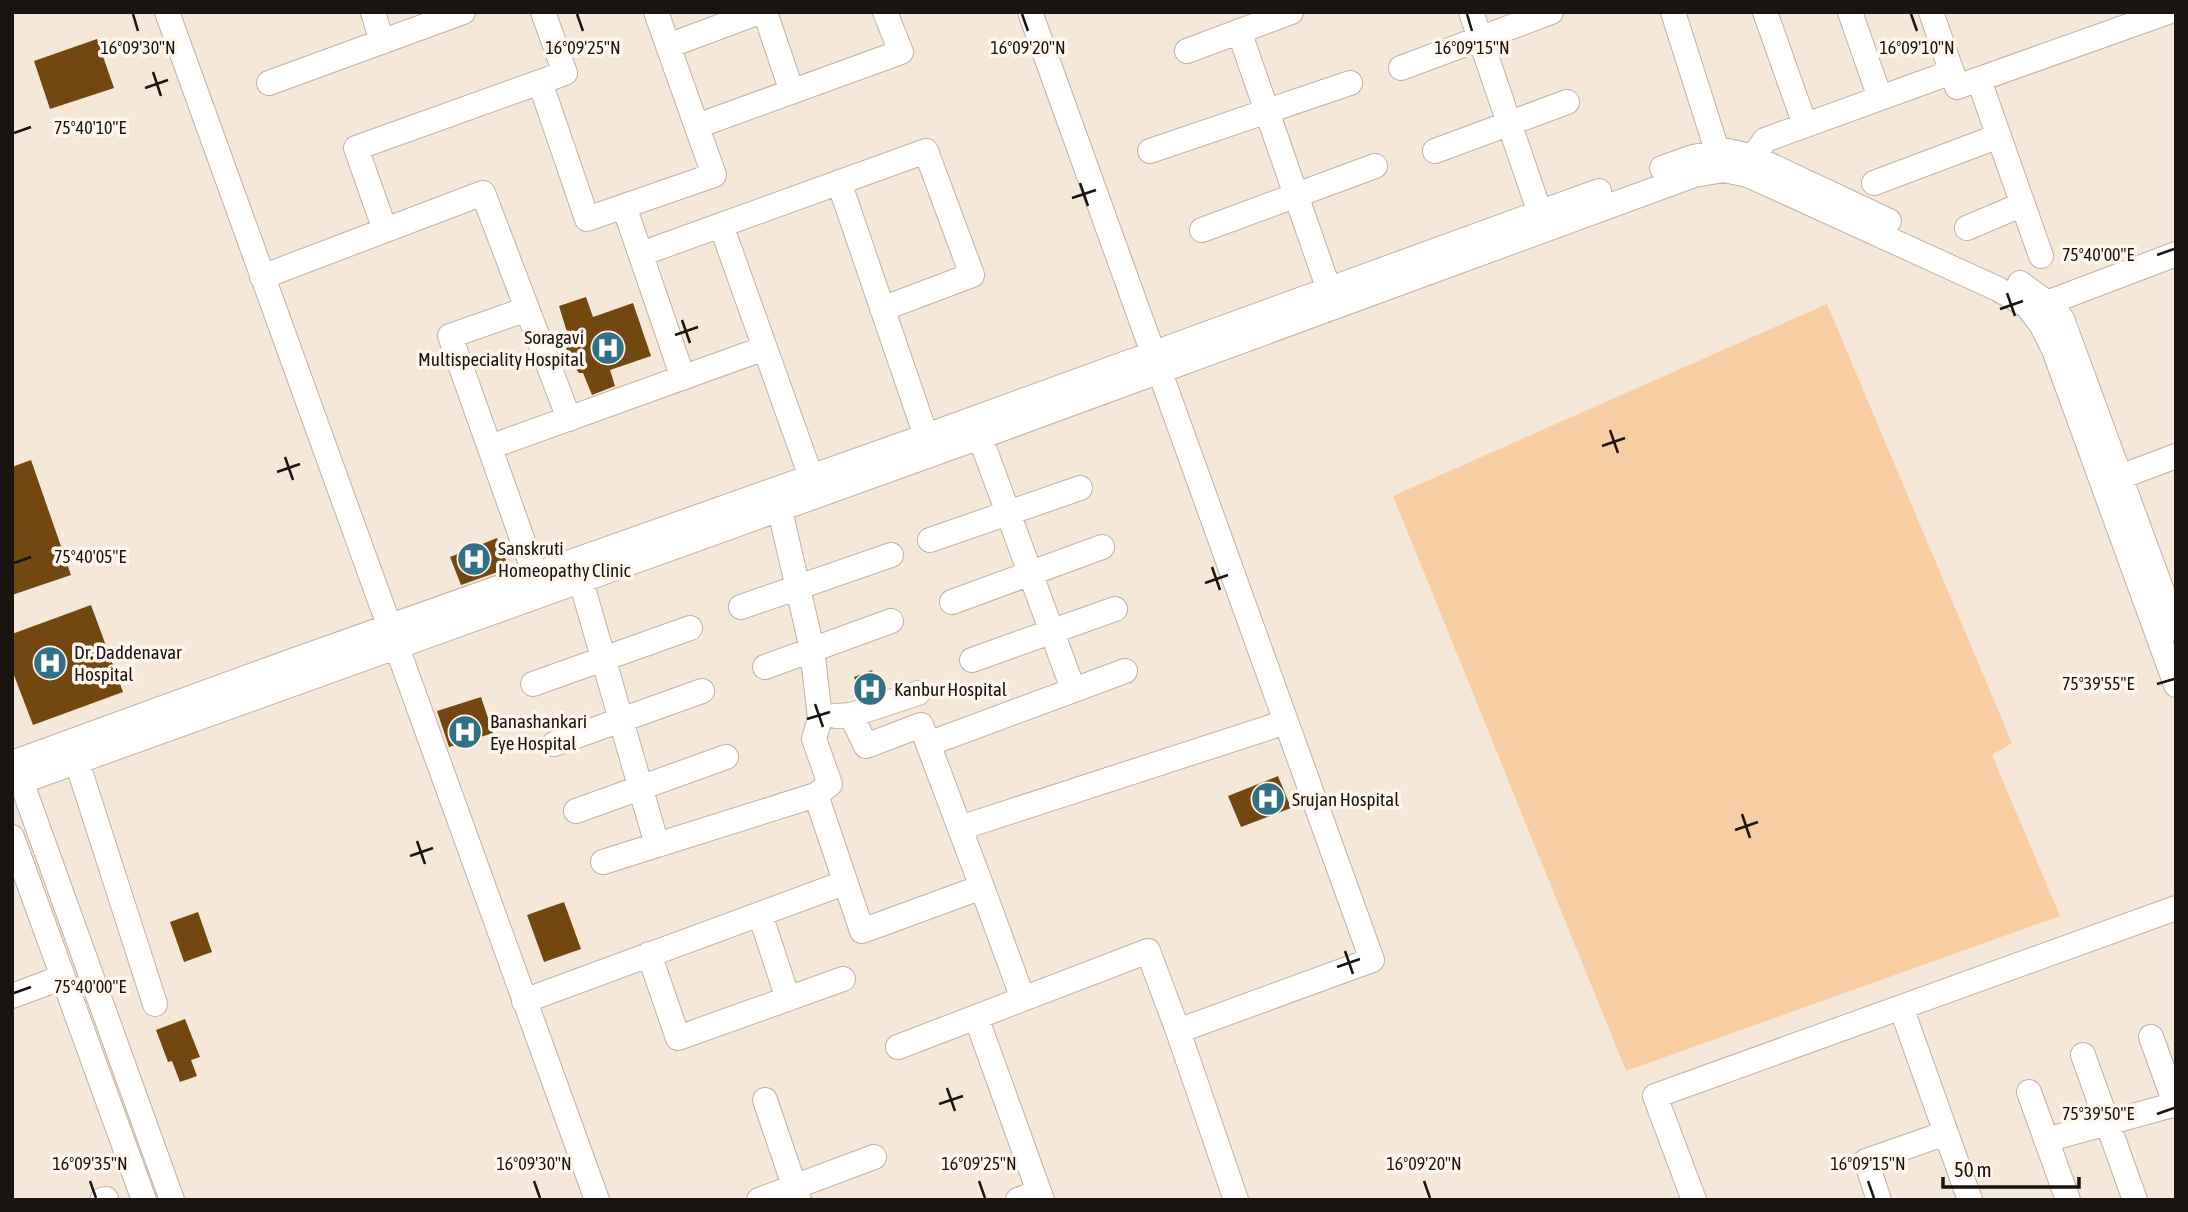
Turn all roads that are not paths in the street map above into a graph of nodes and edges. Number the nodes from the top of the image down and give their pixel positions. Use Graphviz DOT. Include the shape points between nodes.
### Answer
graph roads {
  1 [pos="167,12"];
  2 [pos="373,12"];
  3 [pos="463,12"];
  4 [pos="543,12"];
  5 [pos="656,12"];
  6 [pos="762,12"];
  7 [pos="885,12"];
  8 [pos="1030,12"];
  9 [pos="1291,12"];
  10 [pos="1471,12"];
  11 [pos="1551,12"];
  12 [pos="1673,12"];
  13 [pos="1765,12"];
  14 [pos="1850,12"];
  15 [pos="2167,12"];
  16 [pos="1936,14"];
  17 [pos="1239,32"];
  18 [pos="1480,39"];
  19 [pos="382,42"];
  20 [pos="668,46"];
  21 [pos="1186,51"];
  22 [pos="1401,68"];
  23 [pos="1952,72"];
  24 [pos="1979,80"];
  25 [pos="540,82"];
  26 [pos="269,83"];
  27 [pos="1350,83"];
  28 [pos="792,92"];
  29 [pos="1880,98"];
  30 [pos="1567,102"];
  31 [pos="1267,112"];
  32 [pos="1509,123"];
  33 [pos="1805,125"];
  34 [pos="697,127"];
  35 [pos="1999,136"];
  36 [pos="1150,151"];
  37 [pos="1435,151"];
  38 [pos="1753,157"];
  39 [pos="1721,161"];
  40 [pos="1375,166"];
  41 [pos="839,182"];
  42 [pos="1874,183"];
  43 [pos="1296,195"];
  44 [pos="2023,204"];
  45 [pos="624,206"];
  46 [pos="1540,213"];
  47 [pos="721,225"];
  48 [pos="1967,228"];
  49 [pos="385,230"];
  50 [pos="1202,230"];
  51 [pos="641,254"];
  52 [pos="2176,254"];
  53 [pos="2041,256"];
  54 [pos="262,277"];
  55 [pos="1329,290"];
  56 [pos="527,309"];
  57 [pos="882,309"];
  58 [pos="2041,309"];
  59 [pos="765,348"];
  60 [pos="1157,362"];
  61 [pos="683,378"];
  62 [pos="569,419"];
  63 [pos="926,436"];
  64 [pos="980,437"];
  65 [pos="490,447"];
  66 [pos="2176,456"];
  67 [pos="811,477"];
  68 [pos="2120,477"];
  69 [pos="1080,488"];
  70 [pos="778,499"];
  71 [pos="1008,513"];
  72 [pos="930,540"];
  73 [pos="1102,547"];
  74 [pos="891,555"];
  75 [pos="1030,573"];
  76 [pos="535,575"];
  77 [pos="581,581"];
  78 [pos="799,587"];
  79 [pos="952,602"];
  80 [pos="741,607"];
  81 [pos="1115,609"];
  82 [pos="891,621"];
  83 [pos="690,628"];
  84 [pos="2176,629"];
  85 [pos="1052,632"];
  86 [pos="392,637"];
  87 [pos="813,649"];
  88 [pos="603,659"];
  89 [pos="972,660"];
  90 [pos="765,667"];
  91 [pos="1125,671"];
  92 [pos="533,684"];
  93 [pos="2176,685"];
  94 [pos="1073,690"];
  95 [pos="702,691"];
  96 [pos="918,693"];
  97 [pos="851,715"];
  98 [pos="820,718"];
  99 [pos="621,720"];
  100 [pos="1286,722"];
  101 [pos="554,744"];
  102 [pos="928,744"];
  103 [pos="726,757"];
  104 [pos="77,762"];
  105 [pos="15,770"];
  106 [pos="640,788"];
  107 [pos="816,795"];
  108 [pos="576,811"];
  109 [pos="960,828"];
  110 [pos="12,836"];
  111 [pos="657,845"];
  112 [pos="603,862"];
  113 [pos="844,883"];
  114 [pos="982,887"];
  115 [pos="2176,908"];
  116 [pos="760,914"];
  117 [pos="649,954"];
  118 [pos="63,977"];
  119 [pos="843,979"];
  120 [pos="12,996"];
  121 [pos="788,999"];
  122 [pos="1023,999"];
  123 [pos="524,1001"];
  124 [pos="155,1004"];
  125 [pos="1901,1007"];
  126 [pos="976,1017"];
  127 [pos="1178,1031"];
  128 [pos="2151,1037"];
  129 [pos="898,1047"];
  130 [pos="2083,1055"];
  131 [pos="2029,1092"];
  132 [pos="765,1100"];
  133 [pos="2176,1105"];
  134 [pos="2107,1123"];
  135 [pos="1946,1133"];
  136 [pos="2046,1140"];
  137 [pos="874,1157"];
  138 [pos="797,1193"];
  139 [pos="1033,1197"];
  140 [pos="144,1200"];
  141 [pos="172,1200"];
  142 [pos="597,1200"];
  143 [pos="759,1200"];
  144 [pos="1236,1200"];
  145 [pos="1694,1200"];
  146 [pos="1879,1200"];
  147 [pos="1970,1200"];
  148 [pos="2068,1200"];
  149 [pos="2135,1200"];
  1 -- 54 [label="street"];
  2 -- 19 [label="street"];
  3 -- 19 [label="street"];
  4 -- 25 [label="street" via="565,73"];
  5 -- 20 [label="street"];
  6 -- 20 [label="street"];
  6 -- 28 [label="street"];
  7 -- 28 [label="street" via="901,52"];
  8 -- 60 [label="street"];
  9 -- 17 [label="street"];
  10 -- 18 [label="street"];
  11 -- 18 [label="street"];
  12 -- 39 [label="street"];
  13 -- 33 [label="street"];
  14 -- 29 [label="street"];
  15 -- 24 [label="street"];
  16 -- 23 [label="street"];
  17 -- 21 [label="street"];
  17 -- 31 [label="street"];
  18 -- 22 [label="street"];
  18 -- 32 [label="street"];
  19 -- 26 [label="street"];
  20 -- 34 [label="street"];
  23 -- 24 [label="street" via="1957,87"];
  23 -- 29 [label="street"];
  24 -- 35 [label="street"];
  25 -- 45 [label="street" via="587,219"];
  25 -- 49 [label="street" via="355,148"];
  27 -- 31 [label="street"];
  28 -- 34 [label="street"];
  29 -- 33 [label="street"];
  30 -- 32 [label="street"];
  31 -- 36 [label="street"];
  31 -- 43 [label="street"];
  32 -- 37 [label="street"];
  32 -- 46 [label="street"];
  33 -- 38 [label="street" via="1765,139"];
  34 -- 45 [label="street" via="714,175"];
  35 -- 42 [label="street"];
  35 -- 44 [label="street"];
  38 -- 39 [label="street" via="1728,151"];
  38 -- 58 [label="street" via="2024,285"];
  39 -- 46 [label="street" via="1693,157"];
  39 -- 58 [label="street"];
  39 -- 60 [label="street"];
  40 -- 43 [label="street"];
  41 -- 47 [label="street"];
  41 -- 57 [label="street"];
  41 -- 57 [label="street" via="926,151 972,275"];
  43 -- 50 [label="street"];
  43 -- 55 [label="street"];
  44 -- 48 [label="street"];
  44 -- 53 [label="street"];
  45 -- 51 [label="street"];
  46 -- 55 [label="street"];
  47 -- 51 [label="street"];
  47 -- 59 [label="street"];
  49 -- 54 [label="street"];
  49 -- 56 [label="street" via="483,193"];
  51 -- 61 [label="street"];
  52 -- 58 [label="street"];
  54 -- 86 [label="street"];
  55 -- 60 [label="street"];
  56 -- 62 [label="street"];
  56 -- 65 [label="street" via="450,336"];
  57 -- 63 [label="street"];
  58 -- 68 [label="street" via="2062,319"];
  58 -- 93 [label="street" via="2042,324"];
  59 -- 61 [label="street"];
  59 -- 67 [label="street"];
  60 -- 63 [label="street"];
  60 -- 64 [label="street"];
  60 -- 100 [label="street"];
  61 -- 62 [label="street"];
  62 -- 65 [label="street"];
  63 -- 67 [label="street"];
  64 -- 70 [label="street"];
  64 -- 71 [label="street"];
  65 -- 76 [label="street"];
  66 -- 68 [label="street"];
  67 -- 70 [label="street"];
  68 -- 84 [label="street"];
  69 -- 71 [label="street"];
  70 -- 76 [label="street"];
  70 -- 77 [label="street"];
  70 -- 78 [label="street"];
  71 -- 72 [label="street"];
  71 -- 75 [label="street"];
  73 -- 75 [label="street"];
  74 -- 78 [label="street"];
  75 -- 79 [label="street"];
  75 -- 85 [label="street"];
  76 -- 86 [label="street"];
  77 -- 86 [label="street"];
  77 -- 88 [label="street"];
  78 -- 80 [label="street"];
  78 -- 87 [label="street"];
  81 -- 85 [label="street"];
  82 -- 87 [label="street"];
  83 -- 88 [label="street"];
  85 -- 89 [label="street"];
  85 -- 94 [label="street"];
  86 -- 104 [label="street"];
  86 -- 105 [label="street"];
  86 -- 123 [label="street"];
  87 -- 90 [label="street"];
  87 -- 98 [label="street"];
  88 -- 92 [label="street"];
  88 -- 99 [label="street"];
  91 -- 94 [label="street"];
  94 -- 102 [label="street"];
  95 -- 99 [label="street"];
  96 -- 97 [label="street"];
  97 -- 98 [label="street"];
  97 -- 102 [label="street" via="866,746 921,725"];
  98 -- 107 [label="street" via="814,739 830,784"];
  99 -- 101 [label="street"];
  99 -- 106 [label="street"];
  100 -- 109 [label="street"];
  100 -- 127 [label="street" via="1372,961"];
  102 -- 109 [label="street"];
  103 -- 106 [label="street"];
  104 -- 105 [label="street"];
  104 -- 124 [label="street"];
  105 -- 141 [label="street"];
  106 -- 108 [label="street"];
  106 -- 111 [label="street"];
  107 -- 111 [label="street"];
  107 -- 113 [label="street"];
  109 -- 114 [label="street"];
  110 -- 118 [label="street"];
  111 -- 112 [label="street"];
  113 -- 114 [label="street" via="862,931"];
  113 -- 116 [label="street"];
  114 -- 122 [label="street"];
  115 -- 125 [label="street"];
  116 -- 117 [label="street"];
  116 -- 121 [label="street"];
  117 -- 121 [label="street" via="678,1038"];
  117 -- 123 [label="street"];
  118 -- 120 [label="street"];
  118 -- 140 [label="street"];
  119 -- 121 [label="street"];
  122 -- 126 [label="street"];
  122 -- 127 [label="street" via="1148,951"];
  123 -- 142 [label="street"];
  125 -- 135 [label="street"];
  125 -- 145 [label="street" via="1655,1096"];
  126 -- 129 [label="street"];
  126 -- 139 [label="street"];
  127 -- 144 [label="street"];
  128 -- 133 [label="street"];
  130 -- 134 [label="street"];
  131 -- 136 [label="street"];
  132 -- 138 [label="street"];
  133 -- 134 [label="street"];
  134 -- 136 [label="street"];
  134 -- 149 [label="street"];
  135 -- 146 [label="street" via="1866,1161"];
  135 -- 147 [label="street"];
  136 -- 148 [label="street"];
  137 -- 138 [label="street"];
  138 -- 143 [label="street"];
}
